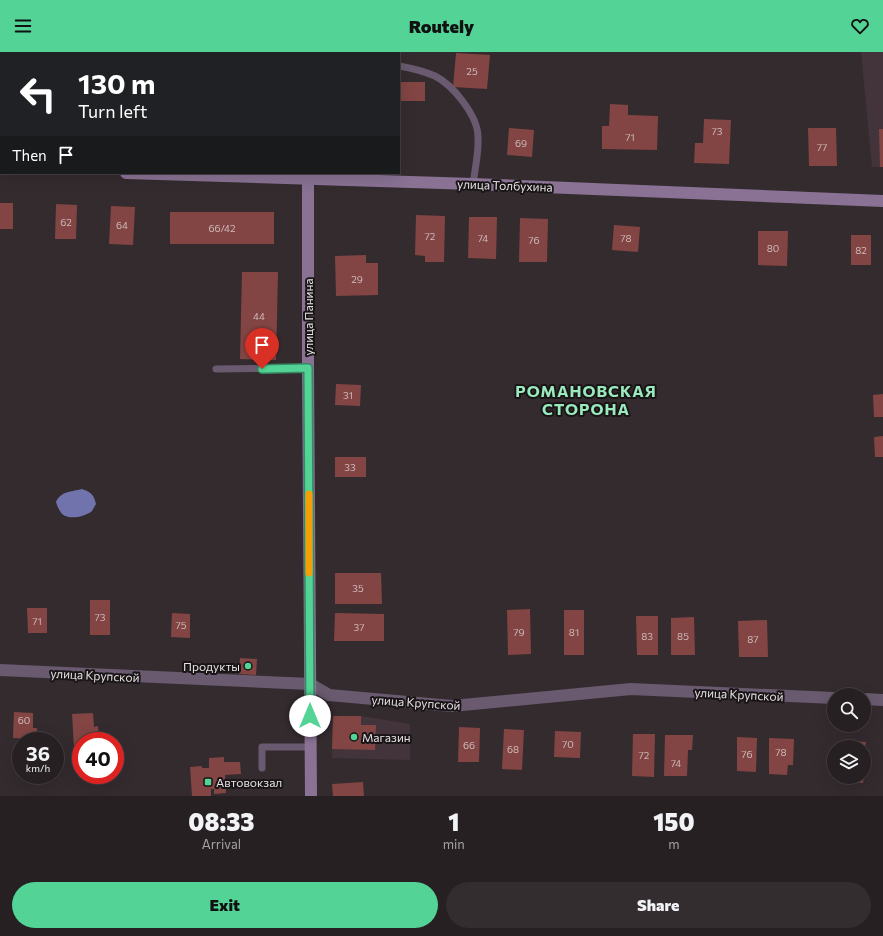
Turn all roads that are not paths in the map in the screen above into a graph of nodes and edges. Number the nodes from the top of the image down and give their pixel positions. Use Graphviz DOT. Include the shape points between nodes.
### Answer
graph roads {
  1 [pos="400,66"];
  2 [pos="187,174"];
  3 [pos="308,176"];
  4 [pos="473,184"];
  5 [pos="883,201"];
  6 [pos="308,368"];
  7 [pos="216,369"];
  8 [pos="0,670"];
  9 [pos="310,684"];
  10 [pos="827,698"];
  11 [pos="871,700"];
  12 [pos="883,700"];
  13 [pos="310,747"];
  14 [pos="262,768"];
  15 [pos="311,796"];
  1 -- 4 [label="lane" via="436,77 463,101 470,111 478,137"];
  2 -- 3 [label="main road, улица Толбухина"];
  3 -- 4 [label="main road, улица Толбухина"];
  3 -- 6 [label="main road, улица Панина"];
  4 -- 5 [label="main road, улица Толбухина"];
  6 -- 7 [label="lane"];
  6 -- 9 [label="main road, улица Панина"];
  8 -- 9 [label="street, улица Крупской"];
  9 -- 10 [label="street, улица Крупской" via="329,695 452,706 631,689"];
  9 -- 13 [label="main road, улица Панина"];
  11 -- 12 [label="street"];
  13 -- 14 [label="lane" via="262,747"];
  13 -- 15 [label="main road, улица Панина"];
}
